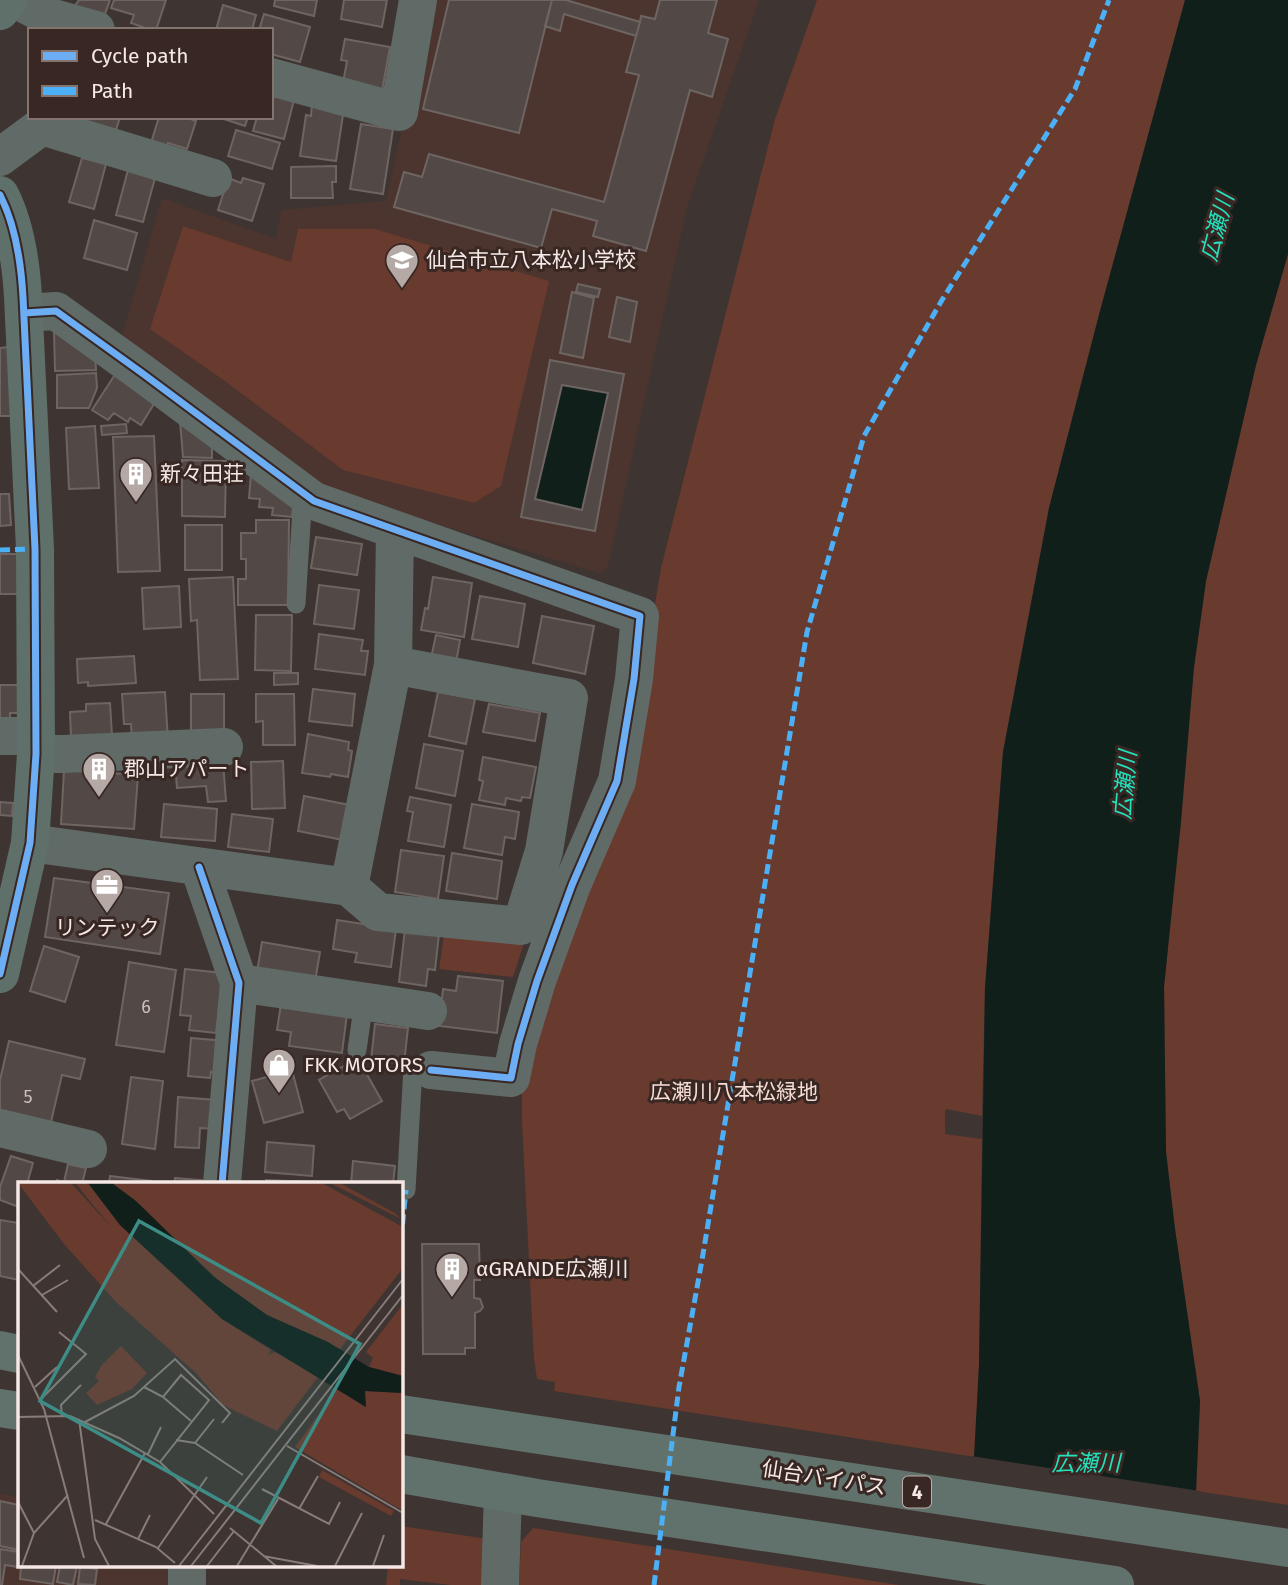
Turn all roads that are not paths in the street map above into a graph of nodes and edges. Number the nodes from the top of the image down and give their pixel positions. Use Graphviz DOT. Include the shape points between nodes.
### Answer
graph roads {
  1 [pos="9,0"];
  2 [pos="17,0"];
  3 [pos="418,0"];
  4 [pos="0,11"];
  5 [pos="89,28"];
  6 [pos="273,78"];
  7 [pos="0,157"];
  8 [pos="214,178"];
  9 [pos="0,195"];
  10 [pos="11,276"];
  11 [pos="24,313"];
  12 [pos="303,493"];
  13 [pos="395,530"];
  14 [pos="296,604"];
  15 [pos="393,665"];
  16 [pos="24,742"];
  17 [pos="224,747"];
  18 [pos="30,843"];
  19 [pos="199,867"];
  20 [pos="349,887"];
  21 [pos="0,974"];
  22 [pos="239,983"];
  23 [pos="364,1001"];
  24 [pos="428,1011"];
  25 [pos="357,1050"];
  26 [pos="430,1070"];
  27 [pos="0,1128"];
  28 [pos="88,1150"];
  29 [pos="222,1182"];
  30 [pos="406,1190"];
  31 [pos="0,1350"];
  32 [pos="18,1354"];
  33 [pos="0,1408"];
  34 [pos="18,1411"];
  35 [pos="402,1414"];
  36 [pos="402,1474"];
  37 [pos="520,1495"];
  38 [pos="1288,1548"];
  39 [pos="500,1585"];
  40 [pos="1115,1585"];
  1 -- 4 [label="street"];
  2 -- 5 [label="street" via="50,17"];
  3 -- 6 [label="street" via="399,112"];
  7 -- 8 [label="street" via="42,126"];
  9 -- 10 [label="street" via="9,213"];
  10 -- 11 [label="street"];
  11 -- 12 [label="street" via="55,311"];
  11 -- 16 [label="street" via="35,549"];
  12 -- 13 [label="street"];
  12 -- 14 [label="lane"];
  13 -- 15 [label="street"];
  13 -- 26 [label="street" via="640,616 617,780 537,981 511,1078"];
  15 -- 20 [label="street"];
  15 -- 20 [label="street" via="569,698 544,851 521,926 378,912"];
  16 -- 17 [label="street" via="63,754"];
  16 -- 18 [label="street"];
  18 -- 19 [label="street"];
  18 -- 21 [label="street"];
  19 -- 20 [label="street"];
  19 -- 22 [label="street"];
  22 -- 23 [label="street"];
  22 -- 29 [label="street"];
  23 -- 24 [label="street"];
  23 -- 25 [label="lane"];
  26 -- 30 [label="lane" via="413,1068"];
  27 -- 28 [label="street"];
  31 -- 32 [label="highway"];
  33 -- 34 [label="highway"];
  35 -- 38 [label="highway, 仙台バイパス / 4"];
  36 -- 37 [label="highway"];
  37 -- 39 [label="street"];
  37 -- 40 [label="highway"];
}
